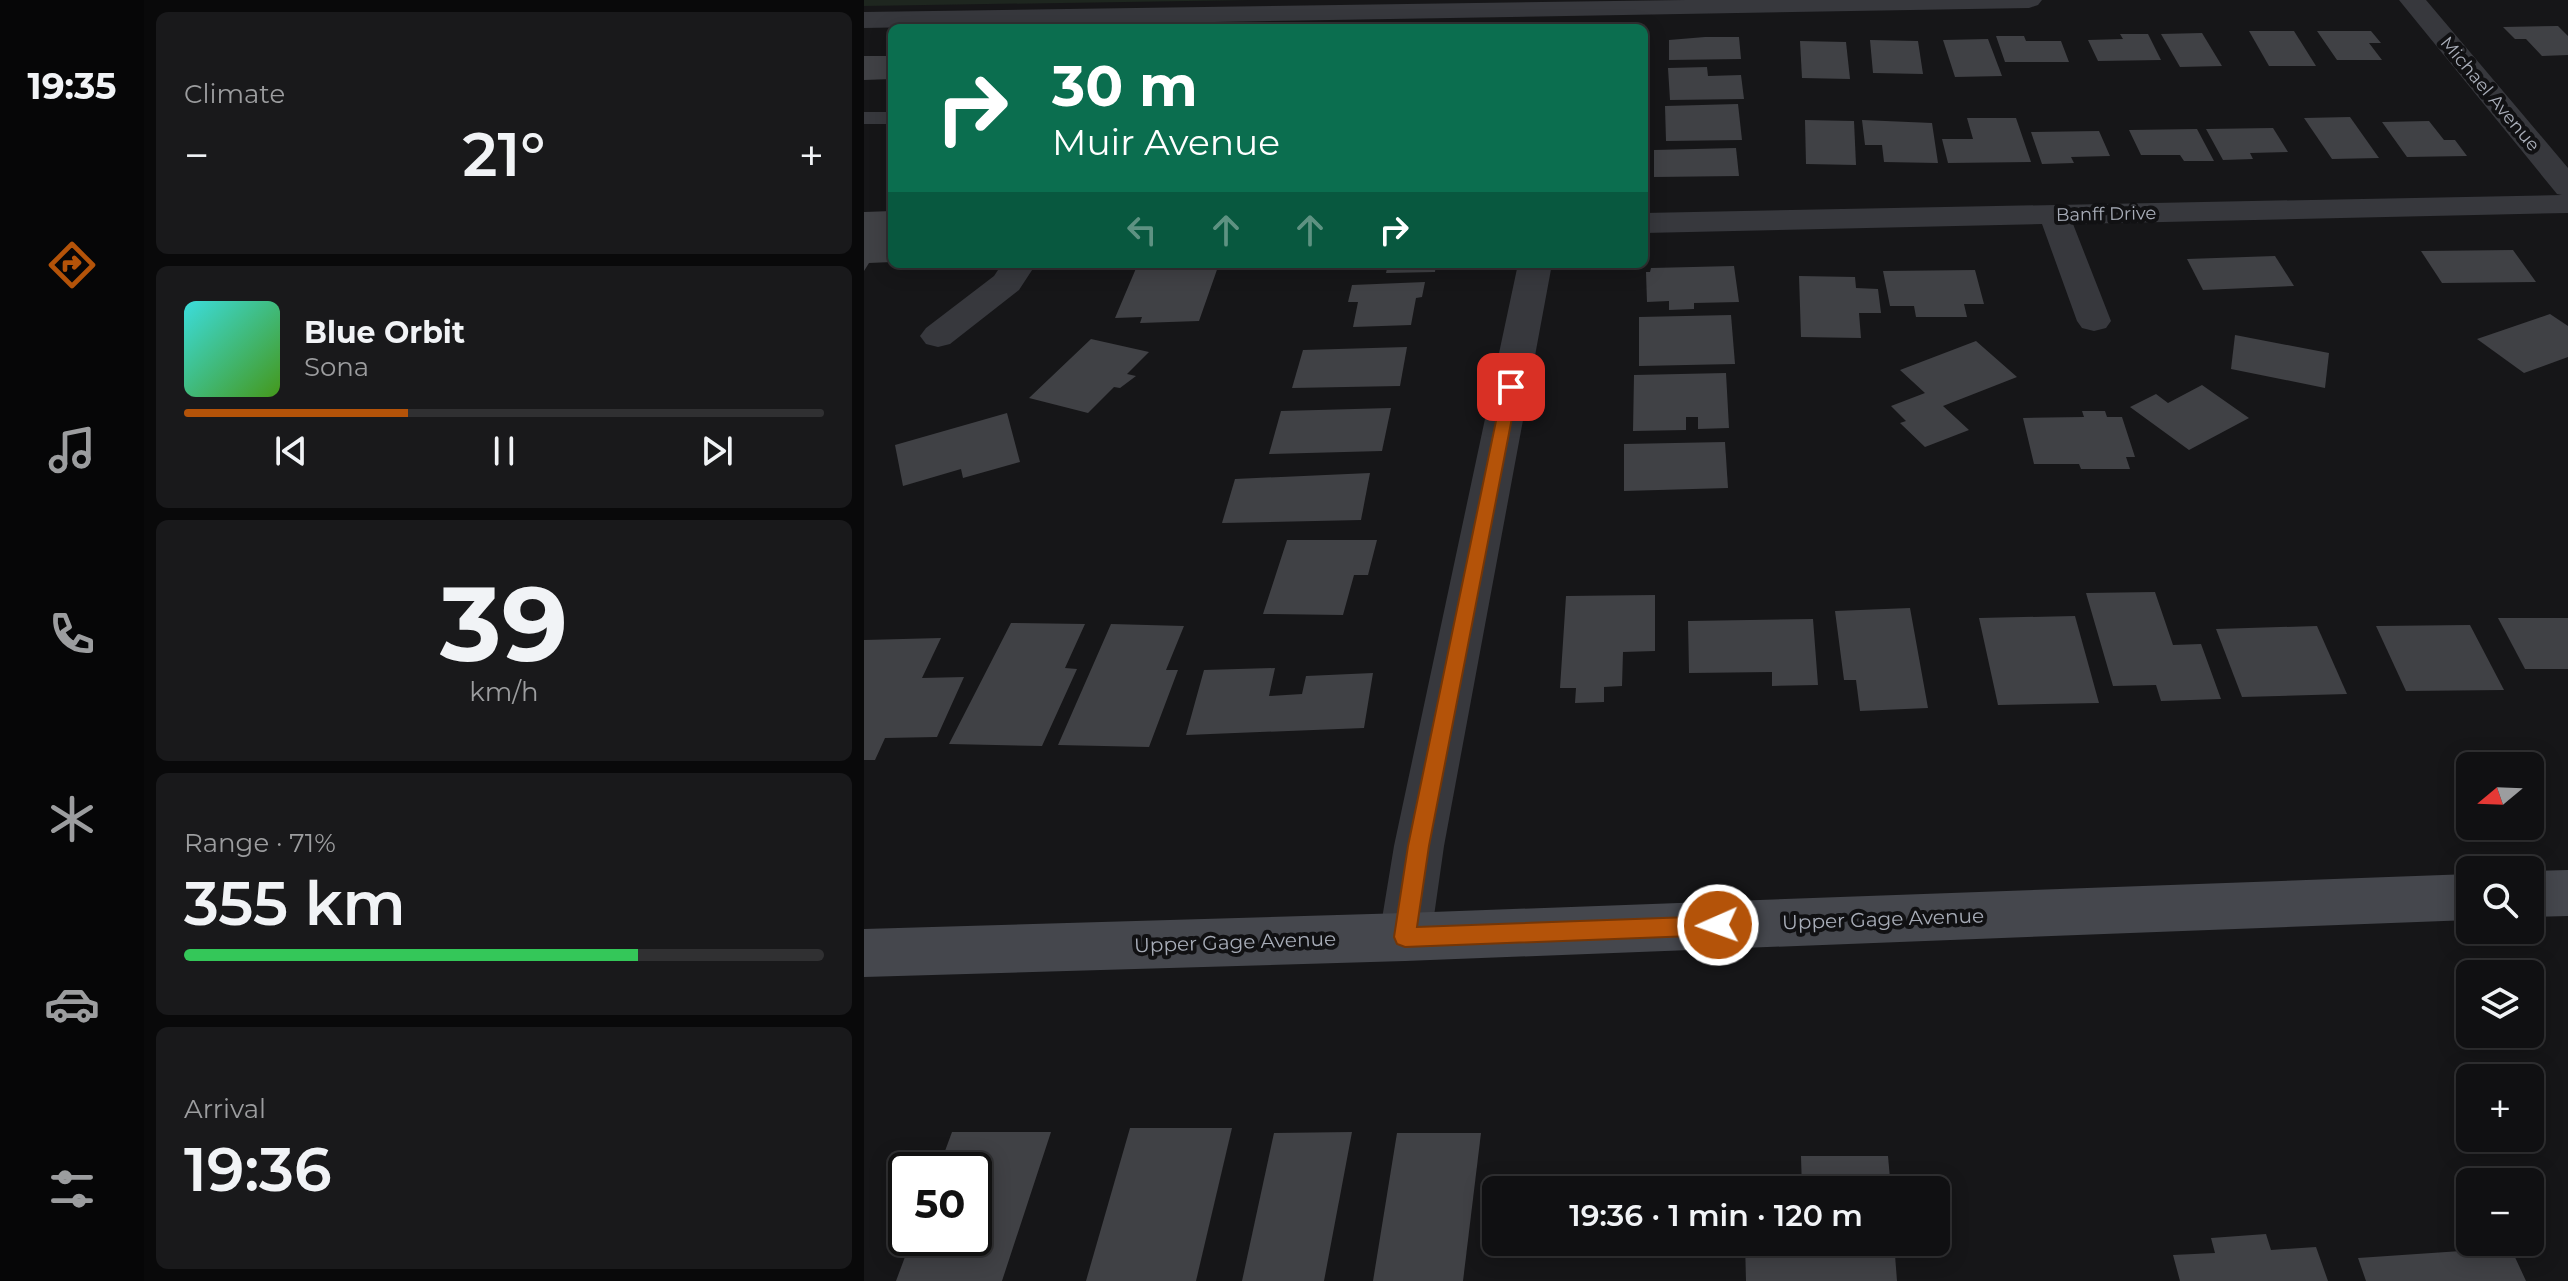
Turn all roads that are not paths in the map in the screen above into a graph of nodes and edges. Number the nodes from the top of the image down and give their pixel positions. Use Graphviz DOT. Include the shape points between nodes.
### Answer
graph roads {
  1 [pos="2029,0"];
  2 [pos="2412,0"];
  3 [pos="1582,19"];
  4 [pos="864,20"];
  5 [pos="1172,22"];
  6 [pos="864,118"];
  7 [pos="888,118"];
  8 [pos="2568,187"];
  9 [pos="2568,204"];
  10 [pos="2054,215"];
  11 [pos="1648,223"];
  12 [pos="1016,268"];
  13 [pos="1534,268"];
  14 [pos="2094,321"];
  15 [pos="938,336"];
  16 [pos="2568,893"];
  17 [pos="2544,894"];
  18 [pos="2456,898"];
  19 [pos="1405,937"];
  20 [pos="867,961"];
  1 -- 3 [label="street"];
  2 -- 8 [label="street, Michael Avenue"];
  3 -- 5 [label="street"];
  4 -- 5 [label="street"];
  6 -- 7 [label="lane"];
  9 -- 10 [label="street, Banff Drive"];
  10 -- 11 [label="street, Banff Drive"];
  10 -- 14 [label="street"];
  12 -- 15 [label="street" via="1007,283"];
  13 -- 19 [label="street"];
  16 -- 17 [label="main road"];
  18 -- 19 [label="main road, Upper Gage Avenue"];
  19 -- 20 [label="main road, Upper Gage Avenue"];
}
